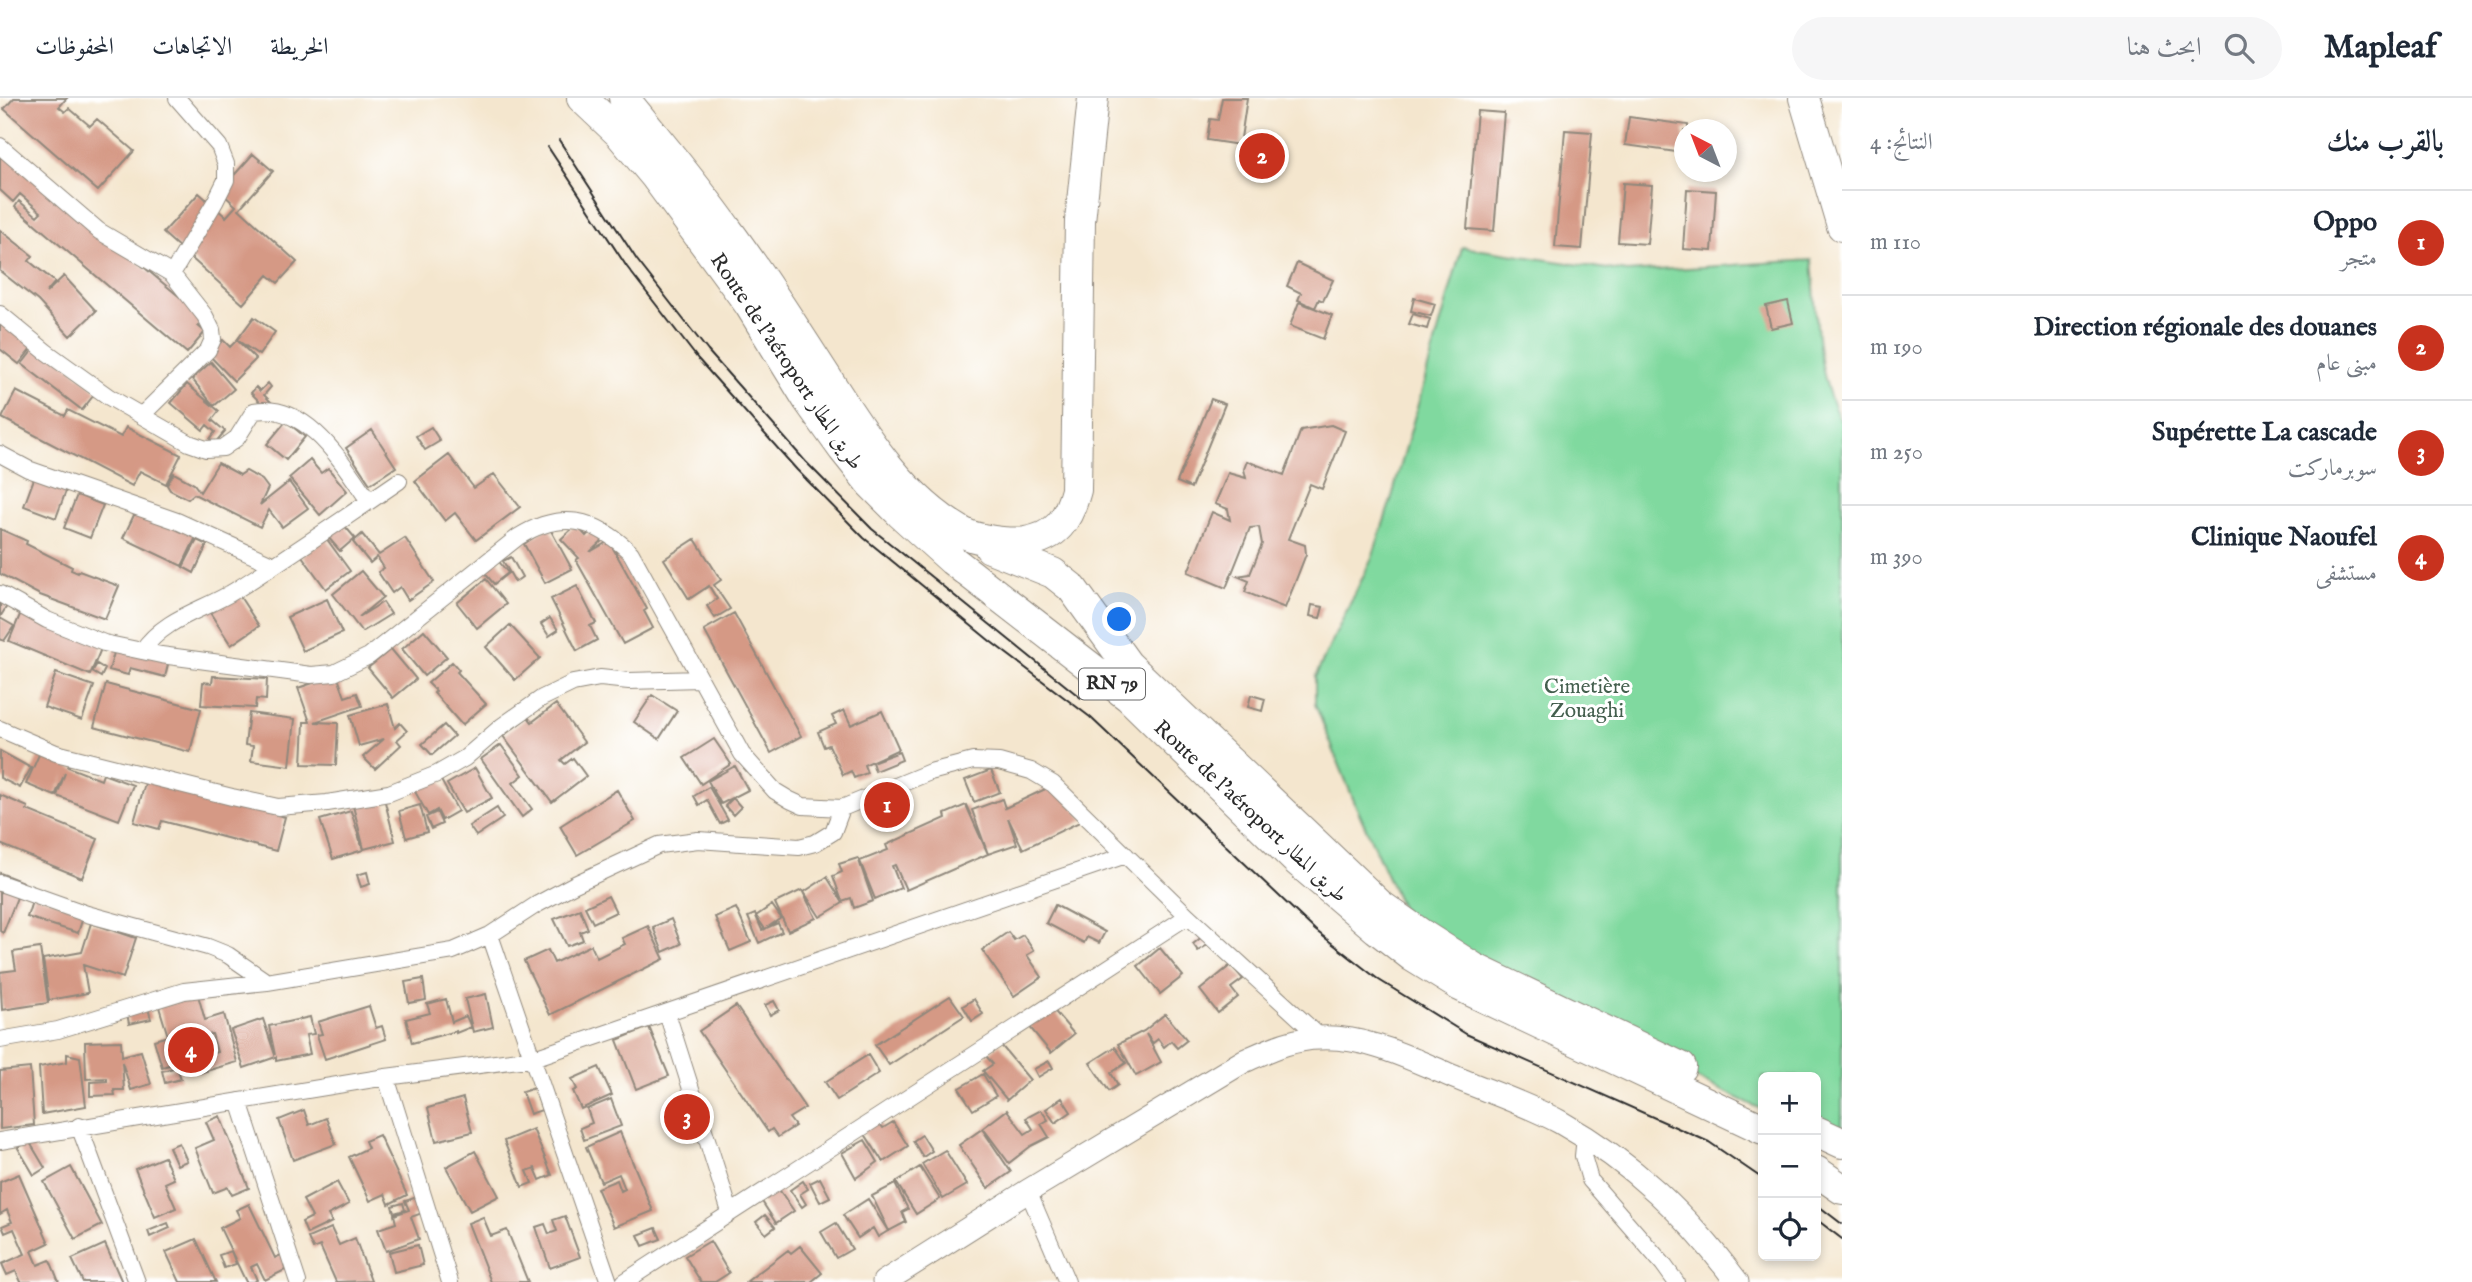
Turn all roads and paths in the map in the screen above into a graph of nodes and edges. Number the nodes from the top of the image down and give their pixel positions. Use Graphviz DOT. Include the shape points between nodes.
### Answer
graph roads {
  1 [pos="177,98"];
  2 [pos="582,98"];
  3 [pos="624,98"];
  4 [pos="1093,98"];
  5 [pos="1804,98"];
  6 [pos="0,146"];
  7 [pos="1842,226"];
  8 [pos="172,274"];
  9 [pos="0,314"];
  10 [pos="142,415"];
  11 [pos="0,454"];
  12 [pos="399,481"];
  13 [pos="369,501"];
  14 [pos="965,534"];
  15 [pos="274,565"];
  16 [pos="0,593"];
  17 [pos="142,651"];
  18 [pos="700,679"];
  19 [pos="0,729"];
  20 [pos="842,808"];
  21 [pos="1126,855"];
  22 [pos="0,883"];
  23 [pos="1188,916"];
  24 [pos="490,935"];
  25 [pos="267,982"];
  26 [pos="667,1013"];
  27 [pos="1320,1037"];
  28 [pos="0,1040"];
  29 [pos="534,1058"];
  30 [pos="386,1077"];
  31 [pos="239,1101"];
  32 [pos="1758,1104"];
  33 [pos="1728,1112"];
  34 [pos="79,1126"];
  35 [pos="1758,1127"];
  36 [pos="1821,1133"];
  37 [pos="1762,1135"];
  38 [pos="1584,1137"];
  39 [pos="0,1141"];
  40 [pos="1842,1143"];
  41 [pos="1821,1156"];
  42 [pos="1842,1167"];
  43 [pos="1821,1174"];
  44 [pos="1842,1189"];
  45 [pos="1028,1191"];
  46 [pos="730,1212"];
  47 [pos="137,1282"];
  48 [pos="298,1282"];
  49 [pos="450,1282"];
  50 [pos="609,1282"];
  51 [pos="624,1282"];
  52 [pos="884,1282"];
  53 [pos="1067,1282"];
  54 [pos="1676,1282"];
  55 [pos="1737,1282"];
  1 -- 8 [label="street" via="219,146 226,180"];
  2 -- 33 [label="highway, Route de l'aéroport طريق المطار / RN 79" via="619,133 663,187 871,484 952,560 1129,697 1295,859 1413,957 1460,986"];
  3 -- 14 [label="highway, Route de l'aéroport طريق المطار" via="726,227 875,450 932,512"];
  4 -- 14 [label="highway, Route de l'aéroport طريق المطار" via="1080,221 1079,451 1072,506 1061,525 1036,540 1005,542"];
  5 -- 7 [label="highway"];
  6 -- 8 [label="street" via="99,231"];
  8 -- 10 [label="street" via="205,316 213,339 208,350"];
  9 -- 10 [label="street" via="109,397"];
  10 -- 13 [label="street" via="206,449 231,444 254,411 277,411 303,423 331,447"];
  11 -- 15 [label="street" via="28,469 177,521"];
  12 -- 13 [label="street"];
  13 -- 15 [label="street"];
  14 -- 32 [label="highway" via="999,554 1053,573 1072,588 1127,664 1380,905 1413,929 1474,968"];
  15 -- 17 [label="street" via="233,592 164,626"];
  16 -- 17 [label="street" via="81,634"];
  17 -- 18 [label="street" via="311,675 334,673 369,656 518,537 534,527 568,519 614,536 631,553"];
  18 -- 19 [label="street" via="600,678 573,683 542,698 437,774 389,793 278,807 57,753"];
  18 -- 20 [label="street" via="742,754 775,791 803,806"];
  20 -- 21 [label="street" via="930,772 973,761 999,762 1031,771 1054,784"];
  20 -- 24 [label="street" via="828,838 799,847 698,839 659,845 546,900"];
  21 -- 23 [label="street"];
  21 -- 26 [label="street"];
  22 -- 25 [label="street" via="87,914 208,947"];
  23 -- 27 [label="street"];
  23 -- 46 [label="street"];
  24 -- 25 [label="street" via="453,951"];
  24 -- 29 [label="street"];
  25 -- 28 [label="street" via="184,991 58,1030"];
  26 -- 29 [label="street"];
  26 -- 46 [label="street"];
  27 -- 38 [label="street" via="1385,1048 1539,1112"];
  27 -- 45 [label="street" via="1281,1044 1244,1061"];
  29 -- 30 [label="street"];
  29 -- 50 [label="street"];
  30 -- 31 [label="street"];
  30 -- 49 [label="street"];
  31 -- 34 [label="street"];
  31 -- 48 [label="street"];
  33 -- 35 [label="highway, Route de l'aéroport طريق المطار / RN 79"];
  33 -- 37 [label="highway, RN 79"];
  34 -- 39 [label="street"];
  34 -- 47 [label="street"];
  36 -- 40 [label="highway"];
  38 -- 54 [label="street" via="1583,1156 1590,1180"];
  38 -- 55 [label="street" via="1651,1185"];
  41 -- 42 [label="highway"];
  43 -- 44 [label="highway"];
  45 -- 52 [label="street"];
  45 -- 53 [label="street"];
  46 -- 51 [label="street"];
}
